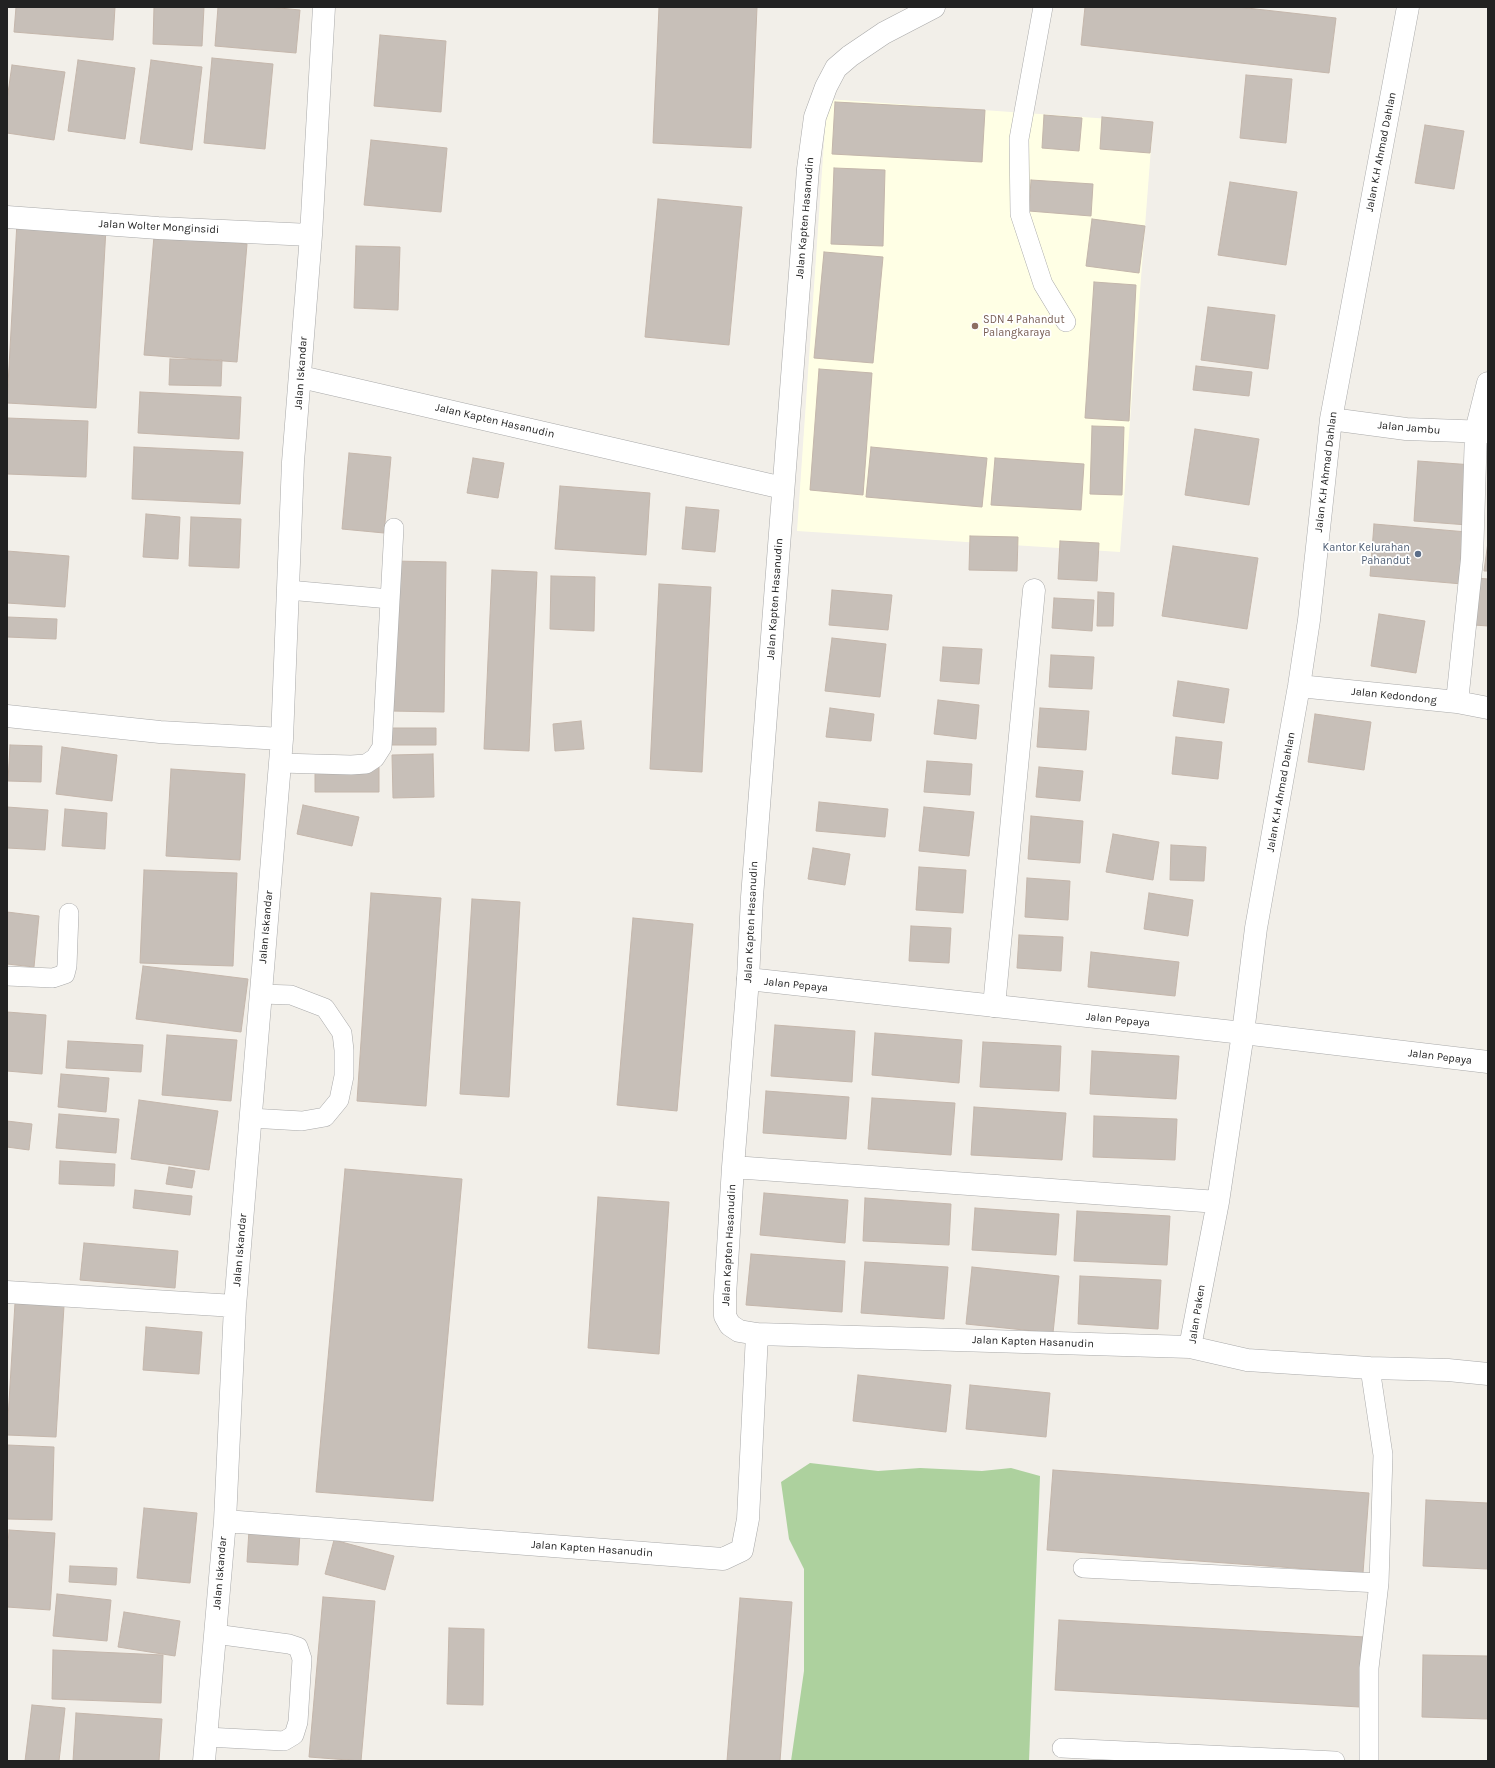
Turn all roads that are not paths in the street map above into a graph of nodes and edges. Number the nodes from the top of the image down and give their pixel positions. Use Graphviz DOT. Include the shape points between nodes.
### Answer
graph roads {
  1 [pos="324,7"];
  2 [pos="934,7"];
  3 [pos="1043,7"];
  4 [pos="1408,7"];
  5 [pos="7,217"];
  6 [pos="311,235"];
  7 [pos="1066,322"];
  8 [pos="301,376"];
  9 [pos="1488,383"];
  10 [pos="1331,419"];
  11 [pos="1482,432"];
  12 [pos="783,488"];
  13 [pos="394,528"];
  14 [pos="288,590"];
  15 [pos="1034,590"];
  16 [pos="390,599"];
  17 [pos="1299,686"];
  18 [pos="1457,702"];
  19 [pos="1488,708"];
  20 [pos="7,716"];
  21 [pos="282,739"];
  22 [pos="280,763"];
  23 [pos="70,913"];
  24 [pos="7,976"];
  25 [pos="748,980"];
  26 [pos="261,994"];
  27 [pos="994,1006"];
  28 [pos="1243,1033"];
  29 [pos="1488,1062"];
  30 [pos="250,1118"];
  31 [pos="733,1166"];
  32 [pos="1218,1202"];
  33 [pos="7,1292"];
  34 [pos="235,1306"];
  35 [pos="758,1334"];
  36 [pos="1190,1347"];
  37 [pos="1370,1368"];
  38 [pos="1488,1374"];
  39 [pos="224,1521"];
  40 [pos="1083,1568"];
  41 [pos="1379,1584"];
  42 [pos="215,1634"];
  43 [pos="206,1737"];
  44 [pos="1062,1748"];
  45 [pos="204,1761"];
  46 [pos="1335,1761"];
  47 [pos="1369,1761"];
  1 -- 6 [label="street, Jalan Iskandar"];
  2 -- 12 [label="street, Jalan Kapten Hasanudin" via="884,33 836,68 815,117 807,177"];
  3 -- 7 [label="lane" via="1019,139 1020,214 1043,284"];
  4 -- 10 [label="street, Jalan K.H Ahmad Dahlan"];
  5 -- 6 [label="street, Jalan Wolter Monginsidi" via="158,228"];
  6 -- 8 [label="street, Jalan Iskandar"];
  8 -- 12 [label="street, Jalan Kapten Hasanudin"];
  8 -- 14 [label="street, Jalan Iskandar" via="293,462"];
  9 -- 11 [label="street"];
  10 -- 11 [label="street, Jalan Jambu" via="1406,429"];
  10 -- 17 [label="street, Jalan K.H Ahmad Dahlan" via="1309,620"];
  11 -- 18 [label="street"];
  12 -- 25 [label="street, Jalan Kapten Hasanudin"];
  13 -- 16 [label="lane"];
  14 -- 16 [label="lane"];
  14 -- 21 [label="street, Jalan Iskandar"];
  15 -- 27 [label="street"];
  16 -- 22 [label="lane" via="382,747 375,758 366,764 351,765"];
  17 -- 18 [label="street, Jalan Kedondong"];
  17 -- 28 [label="street, Jalan K.H Ahmad Dahlan" via="1256,928"];
  18 -- 19 [label="street, Jalan Kedondong"];
  20 -- 21 [label="street" via="160,732"];
  21 -- 22 [label="street, Jalan Iskandar"];
  22 -- 26 [label="street, Jalan Iskandar"];
  23 -- 24 [label="lane" via="65,974 53,978"];
  25 -- 27 [label="street, Jalan Pepaya"];
  25 -- 31 [label="street, Jalan Kapten Hasanudin"];
  26 -- 30 [label="street, Jalan Iskandar"];
  26 -- 30 [label="lane" via="291,995 325,1008 342,1033 344,1076 339,1100 325,1117 302,1121"];
  27 -- 28 [label="street, Jalan Pepaya"];
  28 -- 29 [label="street, Jalan Pepaya"];
  28 -- 32 [label="street, Jalan Paken"];
  30 -- 34 [label="street, Jalan Iskandar"];
  31 -- 32 [label="street"];
  31 -- 35 [label="street, Jalan Kapten Hasanudin" via="725,1316 730,1325 739,1331"];
  32 -- 36 [label="street, Jalan Paken"];
  33 -- 34 [label="street"];
  34 -- 39 [label="street, Jalan Iskandar"];
  35 -- 36 [label="street, Jalan Kapten Hasanudin"];
  35 -- 39 [label="street, Jalan Kapten Hasanudin" via="748,1519 742,1550 723,1559"];
  36 -- 37 [label="street, Jalan Paken" via="1247,1360"];
  37 -- 38 [label="street, Jalan Paken"];
  37 -- 41 [label="lane" via="1383,1456"];
  39 -- 42 [label="street, Jalan Iskandar"];
  40 -- 41 [label="lane"];
  41 -- 47 [label="lane" via="1369,1668"];
  42 -- 43 [label="street, Jalan Iskandar"];
  42 -- 43 [label="lane" via="298,1647 302,1659 298,1722 294,1735 284,1741"];
  43 -- 45 [label="street, Jalan Iskandar"];
  44 -- 46 [label="lane"];
}
